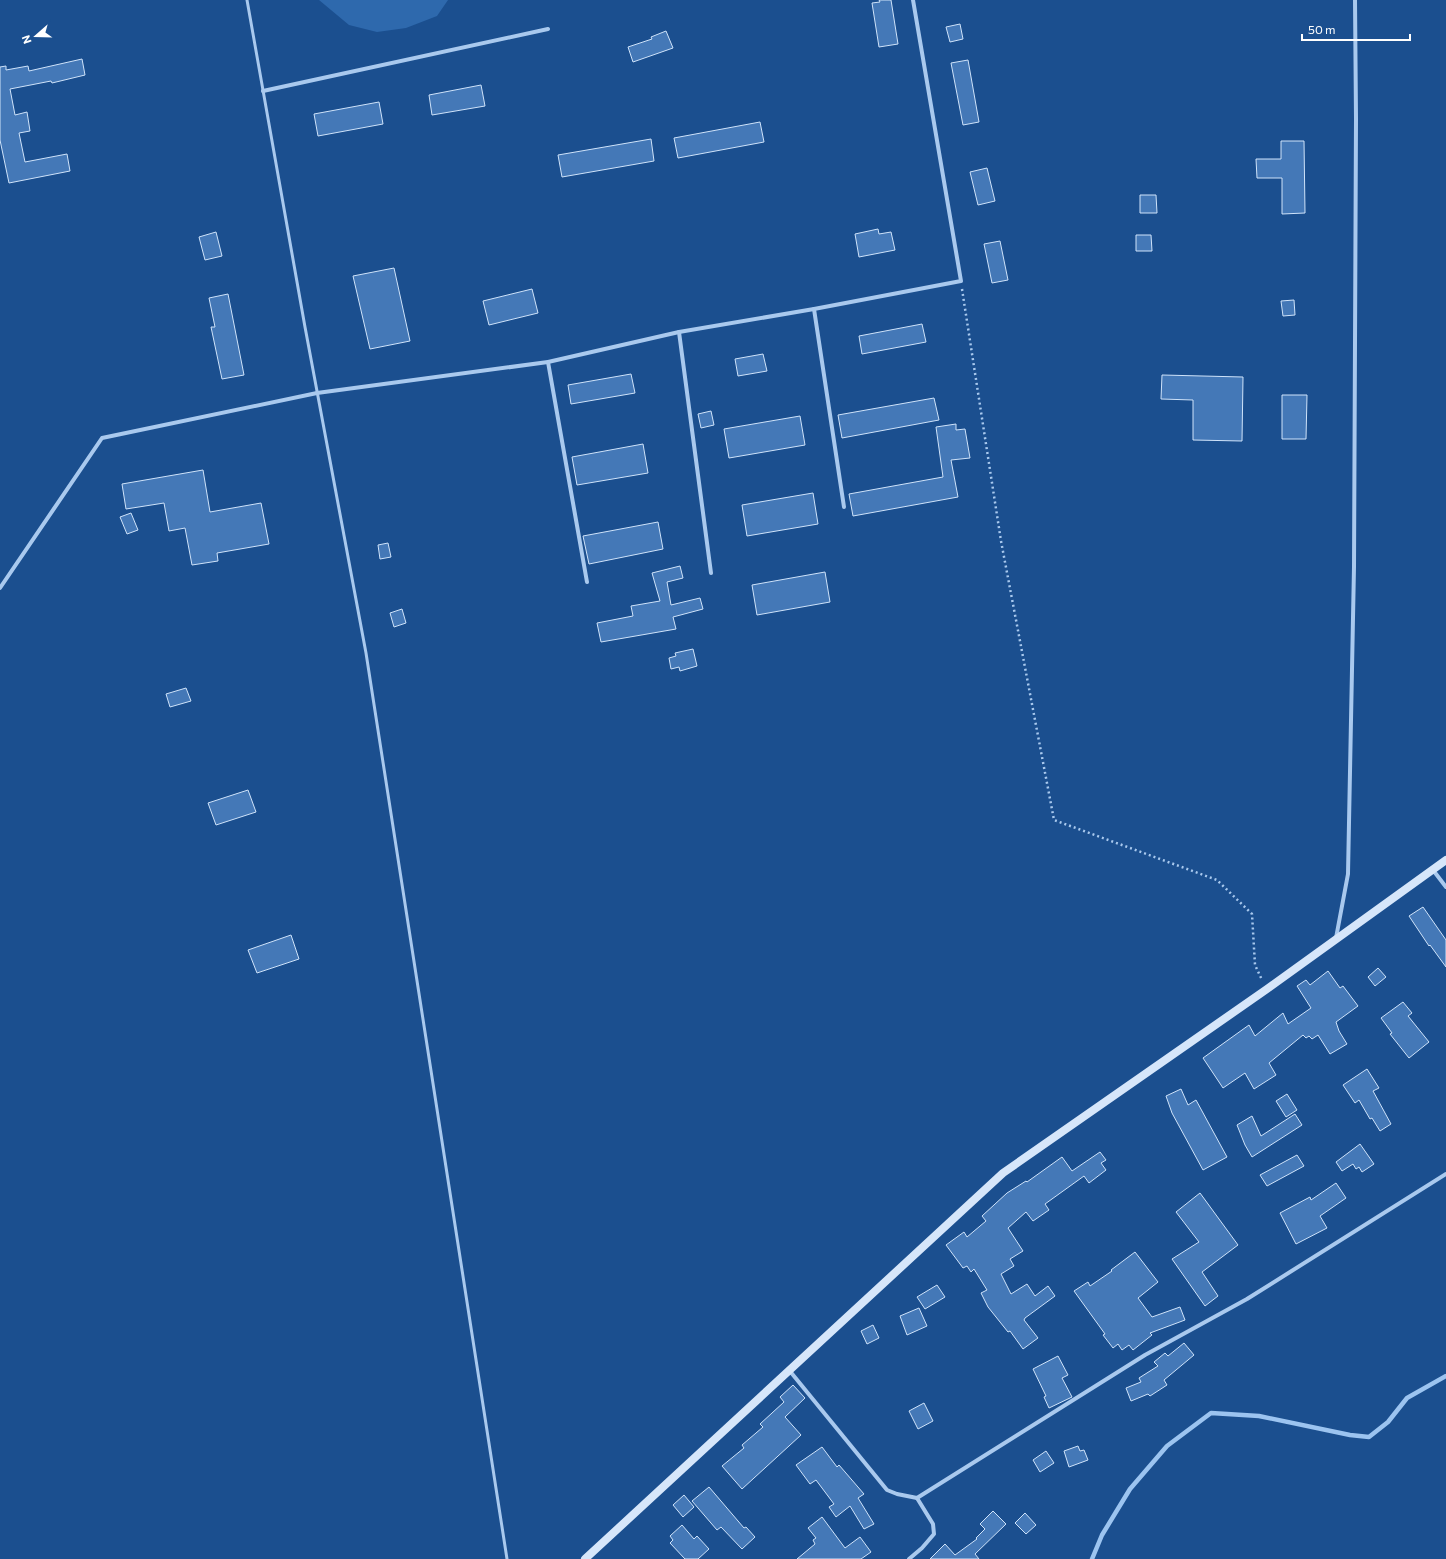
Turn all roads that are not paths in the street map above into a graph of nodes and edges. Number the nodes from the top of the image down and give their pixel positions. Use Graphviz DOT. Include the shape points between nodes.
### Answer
graph roads {
  1 [pos="247,0"];
  2 [pos="913,0"];
  3 [pos="1355,0"];
  4 [pos="548,29"];
  5 [pos="263,91"];
  6 [pos="814,309"];
  7 [pos="678,332"];
  8 [pos="548,362"];
  9 [pos="317,393"];
  10 [pos="844,507"];
  11 [pos="711,573"];
  12 [pos="586,582"];
  13 [pos="0,588"];
  14 [pos="1446,860"];
  15 [pos="1433,870"];
  16 [pos="1446,887"];
  17 [pos="1336,939"];
  18 [pos="1446,1174"];
  19 [pos="789,1370"];
  20 [pos="917,1498"];
  21 [pos="507,1559"];
  22 [pos="585,1559"];
  23 [pos="909,1559"];
  1 -- 5 [label="lane"];
  2 -- 6 [label="street" via="961,281"];
  3 -- 17 [label="street" via="1354,560 1348,874"];
  4 -- 5 [label="street"];
  5 -- 9 [label="lane"];
  6 -- 7 [label="street"];
  6 -- 10 [label="street"];
  7 -- 8 [label="street"];
  7 -- 11 [label="street"];
  8 -- 9 [label="street"];
  8 -- 12 [label="street"];
  9 -- 13 [label="street" via="102,438"];
  9 -- 21 [label="lane" via="366,653"];
  14 -- 15 [label="main road"];
  15 -- 16 [label="street"];
  15 -- 17 [label="main road"];
  17 -- 19 [label="main road" via="1267,990 1003,1173"];
  18 -- 20 [label="street" via="1247,1299 1145,1355"];
  19 -- 20 [label="street" via="886,1490"];
  19 -- 22 [label="main road"];
  20 -- 23 [label="street" via="933,1524 934,1534"];
}
